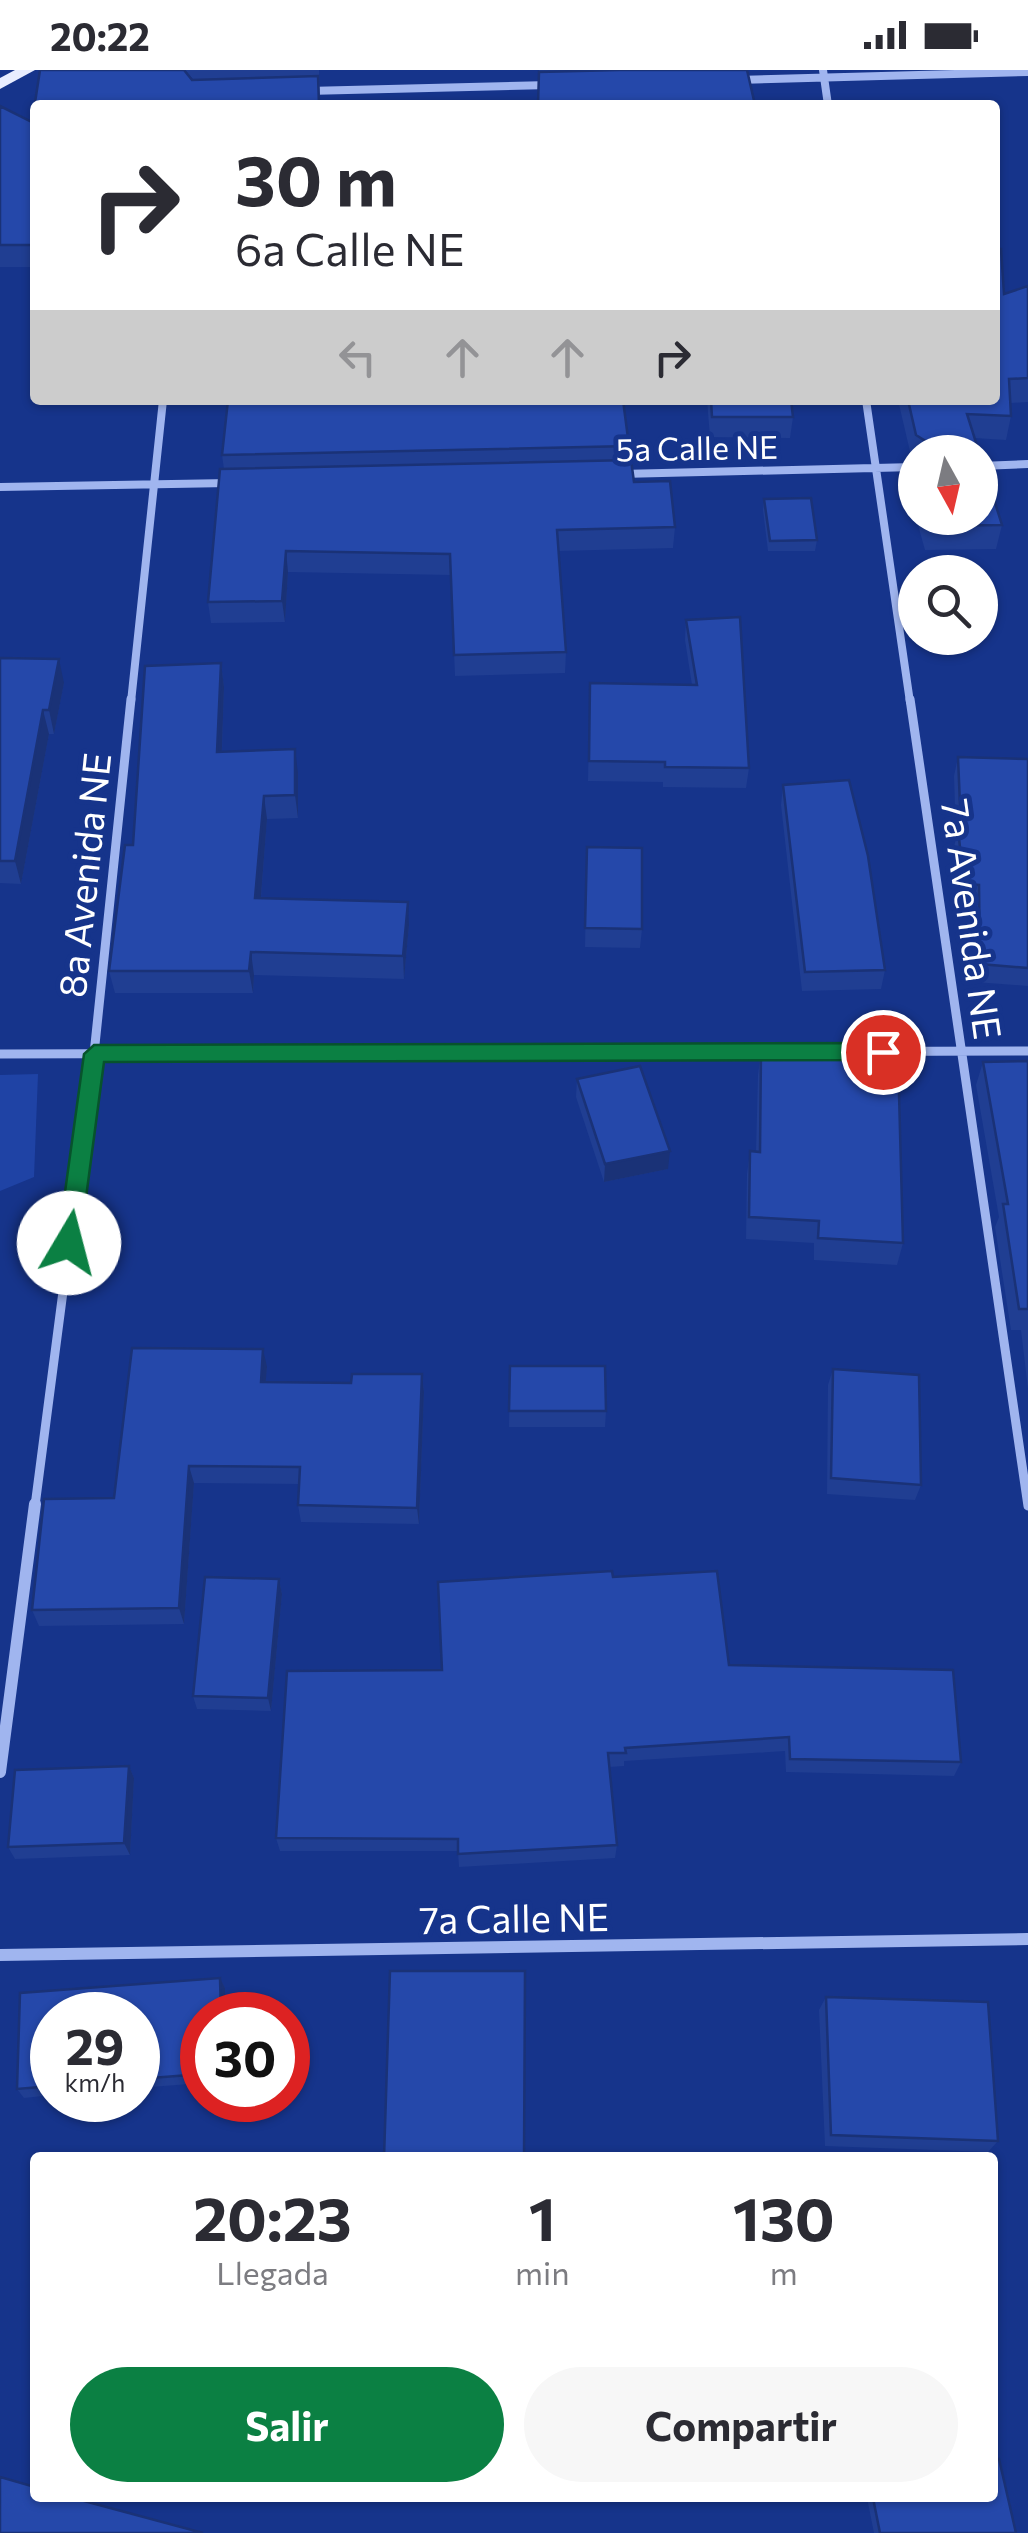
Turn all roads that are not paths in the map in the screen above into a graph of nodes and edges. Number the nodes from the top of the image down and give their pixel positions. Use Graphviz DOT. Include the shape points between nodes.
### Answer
graph roads {
  1 [pos="27,70"];
  2 [pos="1028,72"];
  3 [pos="824,74"];
  4 [pos="726,81"];
  5 [pos="0,84"];
  6 [pos="569,84"];
  7 [pos="294,92"];
  8 [pos="827,100"];
  9 [pos="162,405"];
  10 [pos="867,405"];
  11 [pos="1028,464"];
  12 [pos="998,465"];
  13 [pos="898,467"];
  14 [pos="875,468"];
  15 [pos="602,474"];
  16 [pos="232,484"];
  17 [pos="154,485"];
  18 [pos="0,487"];
  19 [pos="962,1051"];
  20 [pos="1028,1051"];
  21 [pos="0,1054"];
  22 [pos="94,1054"];
  23 [pos="1028,1507"];
  24 [pos="0,1772"];
  25 [pos="1028,1938"];
  26 [pos="0,1954"];
  1 -- 5 [label="main road"];
  2 -- 3 [label="street"];
  3 -- 4 [label="street"];
  3 -- 8 [label="street"];
  6 -- 7 [label="street"];
  9 -- 17 [label="street, 8a Avenida NE"];
  10 -- 14 [label="street, 7a Avenida NE"];
  11 -- 12 [label="street"];
  13 -- 14 [label="street, 5a Calle NE"];
  14 -- 15 [label="street, 5a Calle NE"];
  14 -- 19 [label="street, 7a Avenida NE"];
  16 -- 17 [label="street"];
  17 -- 18 [label="street"];
  17 -- 22 [label="street, 8a Avenida NE"];
  19 -- 20 [label="street"];
  19 -- 22 [label="street"];
  19 -- 23 [label="street, 7a Avenida NE"];
  21 -- 22 [label="street"];
  22 -- 24 [label="street, 8a Avenida NE"];
  25 -- 26 [label="street, 7a Calle NE"];
}
